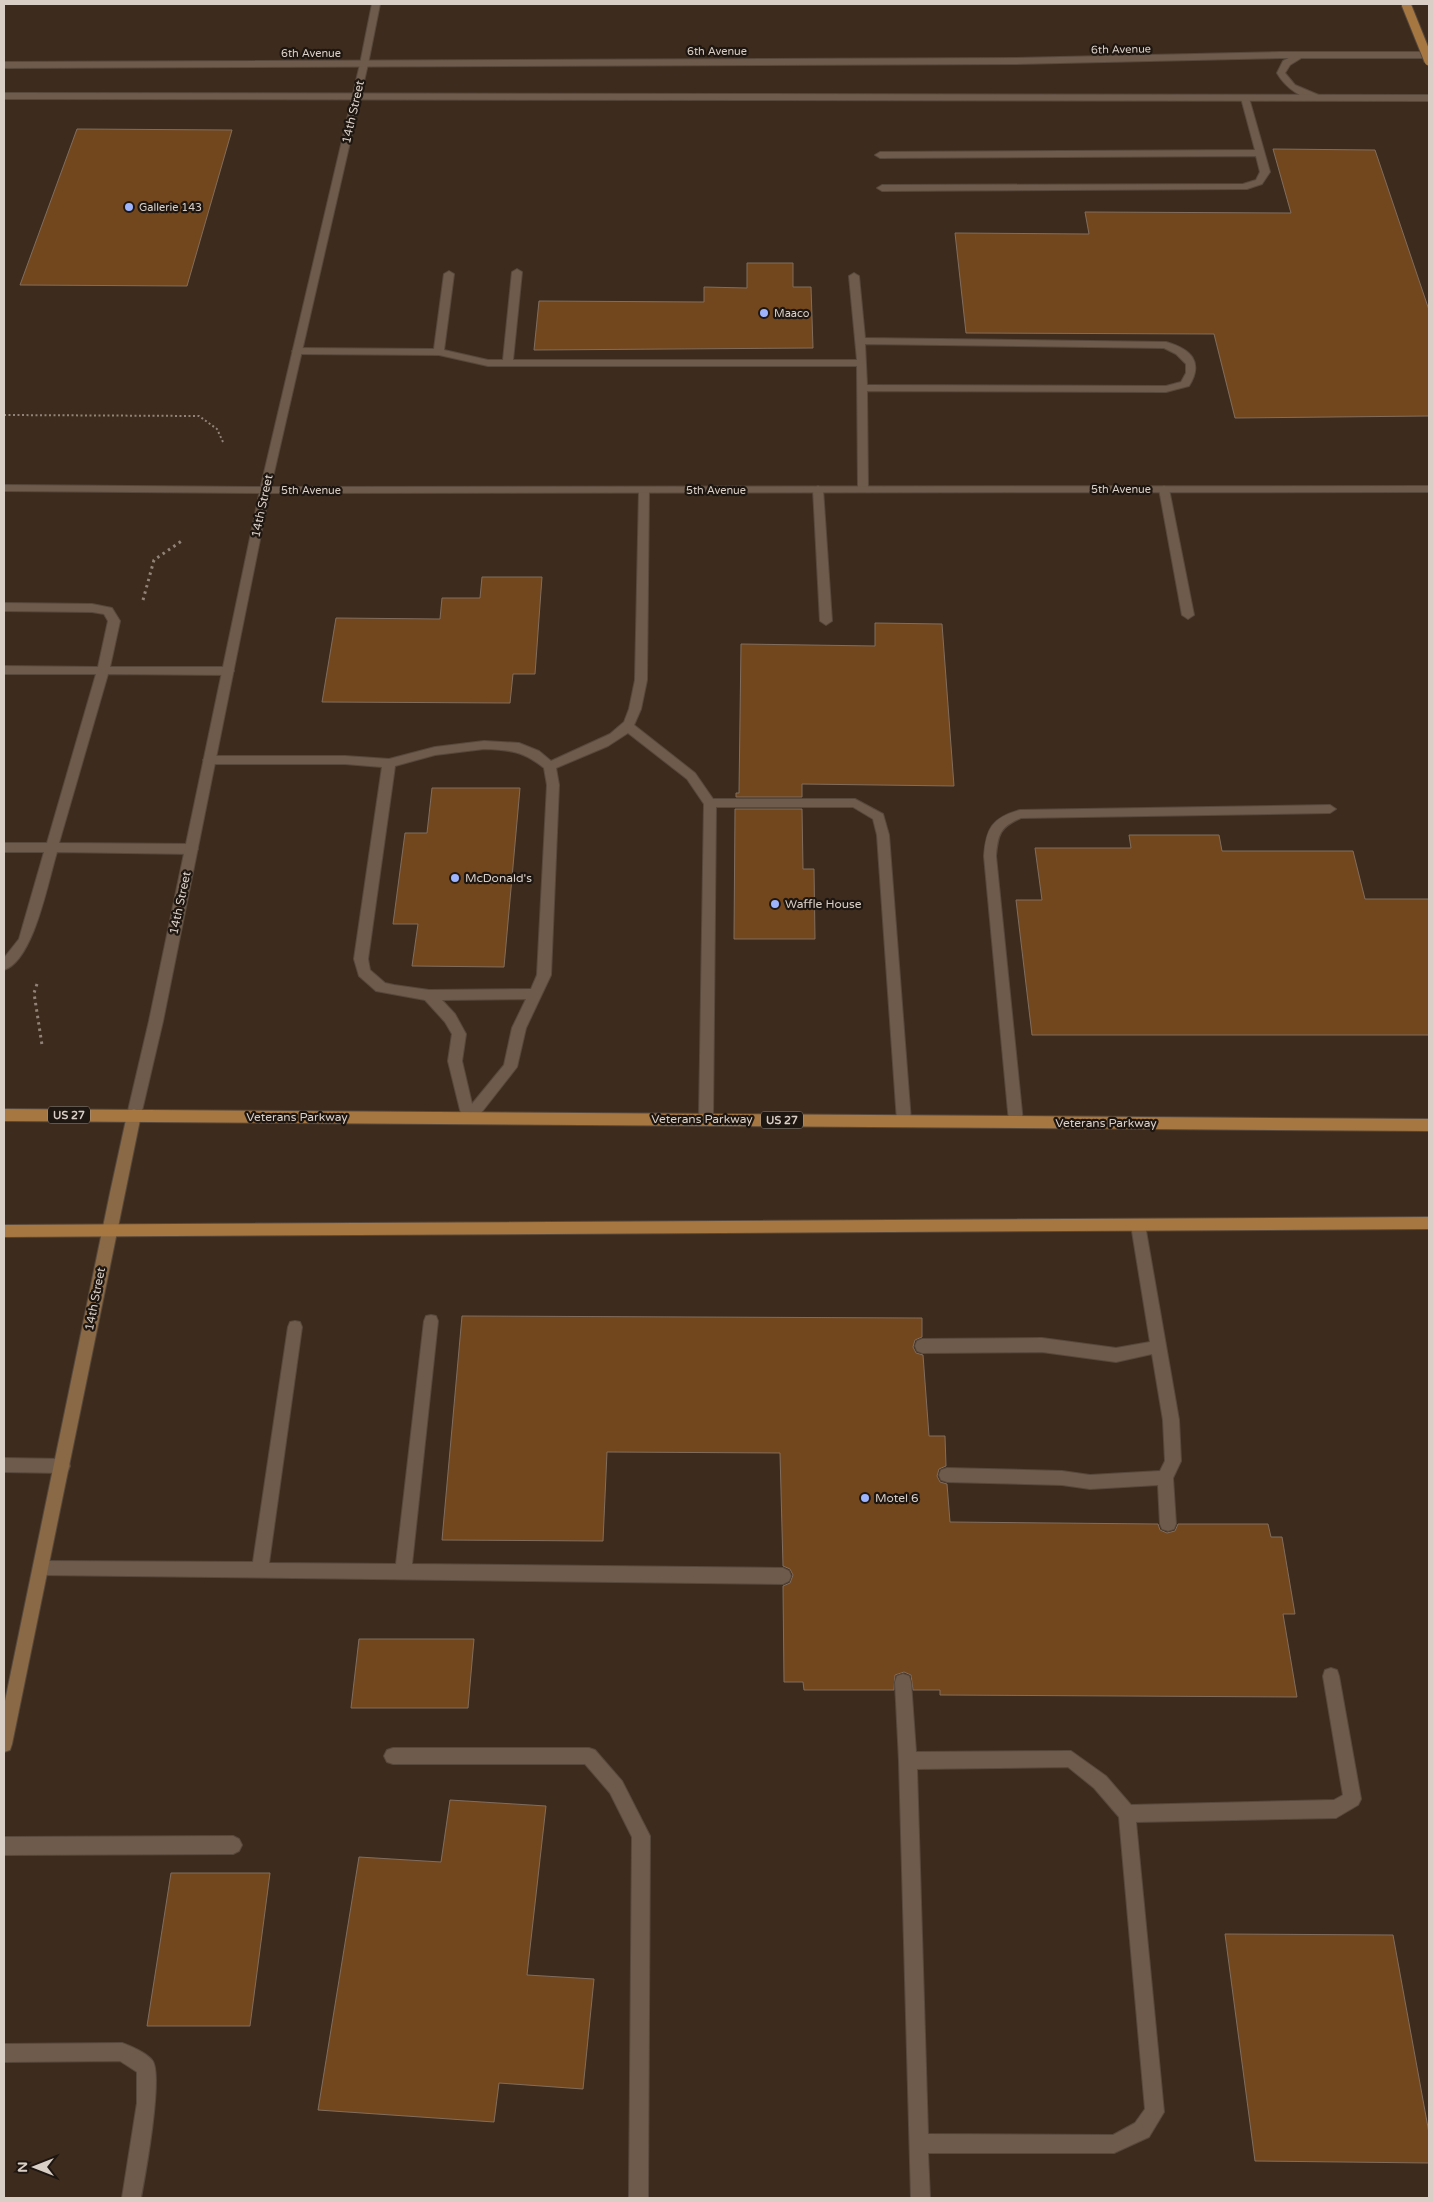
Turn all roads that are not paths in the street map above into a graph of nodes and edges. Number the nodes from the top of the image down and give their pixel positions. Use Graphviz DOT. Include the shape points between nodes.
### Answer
graph roads {
  1 [pos="376,4"];
  2 [pos="1406,4"];
  3 [pos="1300,55"];
  4 [pos="1429,55"];
  5 [pos="1429,61"];
  6 [pos="364,64"];
  7 [pos="4,65"];
  8 [pos="356,95"];
  9 [pos="4,96"];
  10 [pos="1245,98"];
  11 [pos="1318,98"];
  12 [pos="1429,98"];
  13 [pos="1260,153"];
  14 [pos="880,155"];
  15 [pos="882,188"];
  16 [pos="517,272"];
  17 [pos="449,274"];
  18 [pos="854,276"];
  19 [pos="860,341"];
  20 [pos="297,352"];
  21 [pos="439,352"];
  22 [pos="508,363"];
  23 [pos="862,363"];
  24 [pos="862,388"];
  25 [pos="4,488"];
  26 [pos="1164,489"];
  27 [pos="1429,489"];
  28 [pos="265,490"];
  29 [pos="644,490"];
  30 [pos="818,490"];
  31 [pos="863,490"];
  32 [pos="4,607"];
  33 [pos="1188,615"];
  34 [pos="826,621"];
  35 [pos="4,670"];
  36 [pos="103,670"];
  37 [pos="228,671"];
  38 [pos="627,726"];
  39 [pos="210,760"];
  40 [pos="389,763"];
  41 [pos="550,766"];
  42 [pos="710,803"];
  43 [pos="1330,809"];
  44 [pos="4,847"];
  45 [pos="52,848"];
  46 [pos="192,850"];
  47 [pos="4,965"];
  48 [pos="536,994"];
  49 [pos="429,996"];
  50 [pos="4,1115"];
  51 [pos="134,1115"];
  52 [pos="469,1118"];
  53 [pos="706,1120"];
  54 [pos="904,1121"];
  55 [pos="1016,1122"];
  56 [pos="1429,1125"];
  57 [pos="1429,1223"];
  58 [pos="1138,1225"];
  59 [pos="4,1231"];
  60 [pos="108,1232"];
  61 [pos="431,1321"];
  62 [pos="295,1327"];
  63 [pos="922,1346"];
  64 [pos="1158,1346"];
  65 [pos="4,1465"];
  66 [pos="62,1466"];
  67 [pos="947,1474"];
  68 [pos="1165,1478"];
  69 [pos="1168,1524"];
  70 [pos="42,1568"];
  71 [pos="260,1570"];
  72 [pos="403,1571"];
  73 [pos="783,1576"];
  74 [pos="1330,1676"];
  75 [pos="903,1682"];
  76 [pos="4,1744"];
  77 [pos="393,1756"];
  78 [pos="908,1761"];
  79 [pos="1127,1814"];
  80 [pos="233,1845"];
  81 [pos="4,1846"];
  82 [pos="4,2053"];
  83 [pos="919,2143"];
  84 [pos="132,2198"];
  85 [pos="639,2198"];
  86 [pos="920,2198"];
  1 -- 6 [label="street, 14th Street"];
  2 -- 5 [label="main road, bridge"];
  3 -- 4 [label="street, 6th Avenue"];
  3 -- 6 [label="street, 6th Avenue" via="1056,61"];
  3 -- 11 [label="street" via="1286,63 1281,73 1295,90"];
  6 -- 7 [label="street, 6th Avenue"];
  6 -- 8 [label="street, 14th Street"];
  8 -- 9 [label="street"];
  8 -- 10 [label="street"];
  8 -- 20 [label="street, 14th Street"];
  10 -- 11 [label="street"];
  10 -- 13 [label="street"];
  11 -- 12 [label="street"];
  13 -- 14 [label="street"];
  13 -- 15 [label="street" via="1265,172 1259,182 1244,187"];
  16 -- 22 [label="street"];
  17 -- 21 [label="street"];
  18 -- 19 [label="street"];
  19 -- 23 [label="street"];
  19 -- 24 [label="street" via="1166,345 1191,363 1191,373 1185,384 1166,389"];
  20 -- 21 [label="street"];
  20 -- 28 [label="street, 14th Street"];
  21 -- 22 [label="street" via="488,363"];
  22 -- 23 [label="street"];
  23 -- 24 [label="street"];
  24 -- 31 [label="street"];
  25 -- 28 [label="street, 5th Avenue"];
  26 -- 27 [label="street, 5th Avenue"];
  26 -- 31 [label="street, 5th Avenue"];
  26 -- 33 [label="street"];
  28 -- 29 [label="street, 5th Avenue"];
  28 -- 37 [label="street, 14th Street"];
  29 -- 30 [label="street, 5th Avenue"];
  29 -- 38 [label="street" via="640,680 636,708"];
  30 -- 31 [label="street, 5th Avenue"];
  30 -- 34 [label="street"];
  32 -- 36 [label="street" via="108,611 114,621"];
  35 -- 36 [label="street"];
  36 -- 37 [label="street"];
  36 -- 45 [label="street"];
  37 -- 39 [label="street, 14th Street"];
  38 -- 41 [label="street" via="599,746"];
  38 -- 42 [label="street" via="691,776"];
  39 -- 40 [label="street"];
  39 -- 46 [label="street, 14th Street"];
  40 -- 41 [label="street" via="435,751 484,745 515,746 535,754"];
  40 -- 49 [label="street" via="361,959 364,972 381,986"];
  41 -- 48 [label="street" via="553,785 544,975"];
  42 -- 53 [label="street"];
  42 -- 54 [label="street" via="855,803 879,817"];
  43 -- 55 [label="street" via="1020,814 1002,821 991,834 990,856"];
  44 -- 45 [label="street"];
  45 -- 46 [label="street"];
  45 -- 47 [label="street" via="25,940"];
  46 -- 51 [label="street, 14th Street"];
  48 -- 49 [label="street"];
  48 -- 52 [label="street" via="519,1028 510,1067"];
  49 -- 52 [label="street" via="450,1018 458,1034 455,1061"];
  50 -- 51 [label="main road, Veterans Parkway / US 27"];
  51 -- 52 [label="main road, Veterans Parkway / US 27"];
  51 -- 60 [label="main road, 14th Street"];
  52 -- 53 [label="main road, Veterans Parkway / US 27"];
  53 -- 54 [label="main road, Veterans Parkway / US 27"];
  54 -- 55 [label="main road, Veterans Parkway / US 27"];
  55 -- 56 [label="main road, Veterans Parkway / US 27"];
  57 -- 58 [label="main road"];
  58 -- 60 [label="main road"];
  58 -- 64 [label="street"];
  59 -- 60 [label="main road"];
  60 -- 66 [label="main road, 14th Street"];
  61 -- 72 [label="street"];
  62 -- 71 [label="street"];
  63 -- 64 [label="street" via="1042,1345 1116,1355"];
  64 -- 68 [label="street" via="1174,1460"];
  65 -- 66 [label="street"];
  66 -- 70 [label="main road, 14th Street"];
  67 -- 68 [label="street" via="1090,1482"];
  68 -- 69 [label="street"];
  70 -- 71 [label="street"];
  70 -- 76 [label="main road, 14th Street"];
  71 -- 72 [label="street"];
  72 -- 73 [label="street"];
  74 -- 79 [label="street" via="1352,1799 1336,1809"];
  75 -- 78 [label="street"];
  77 -- 85 [label="street" via="589,1756 616,1788 641,1836"];
  78 -- 79 [label="street" via="1071,1759 1100,1782"];
  78 -- 83 [label="street"];
  79 -- 83 [label="street" via="1155,2112 1142,2130 1114,2144"];
  80 -- 81 [label="street"];
  82 -- 84 [label="street" via="122,2052 146,2067 146,2103"];
  83 -- 86 [label="street"];
}
